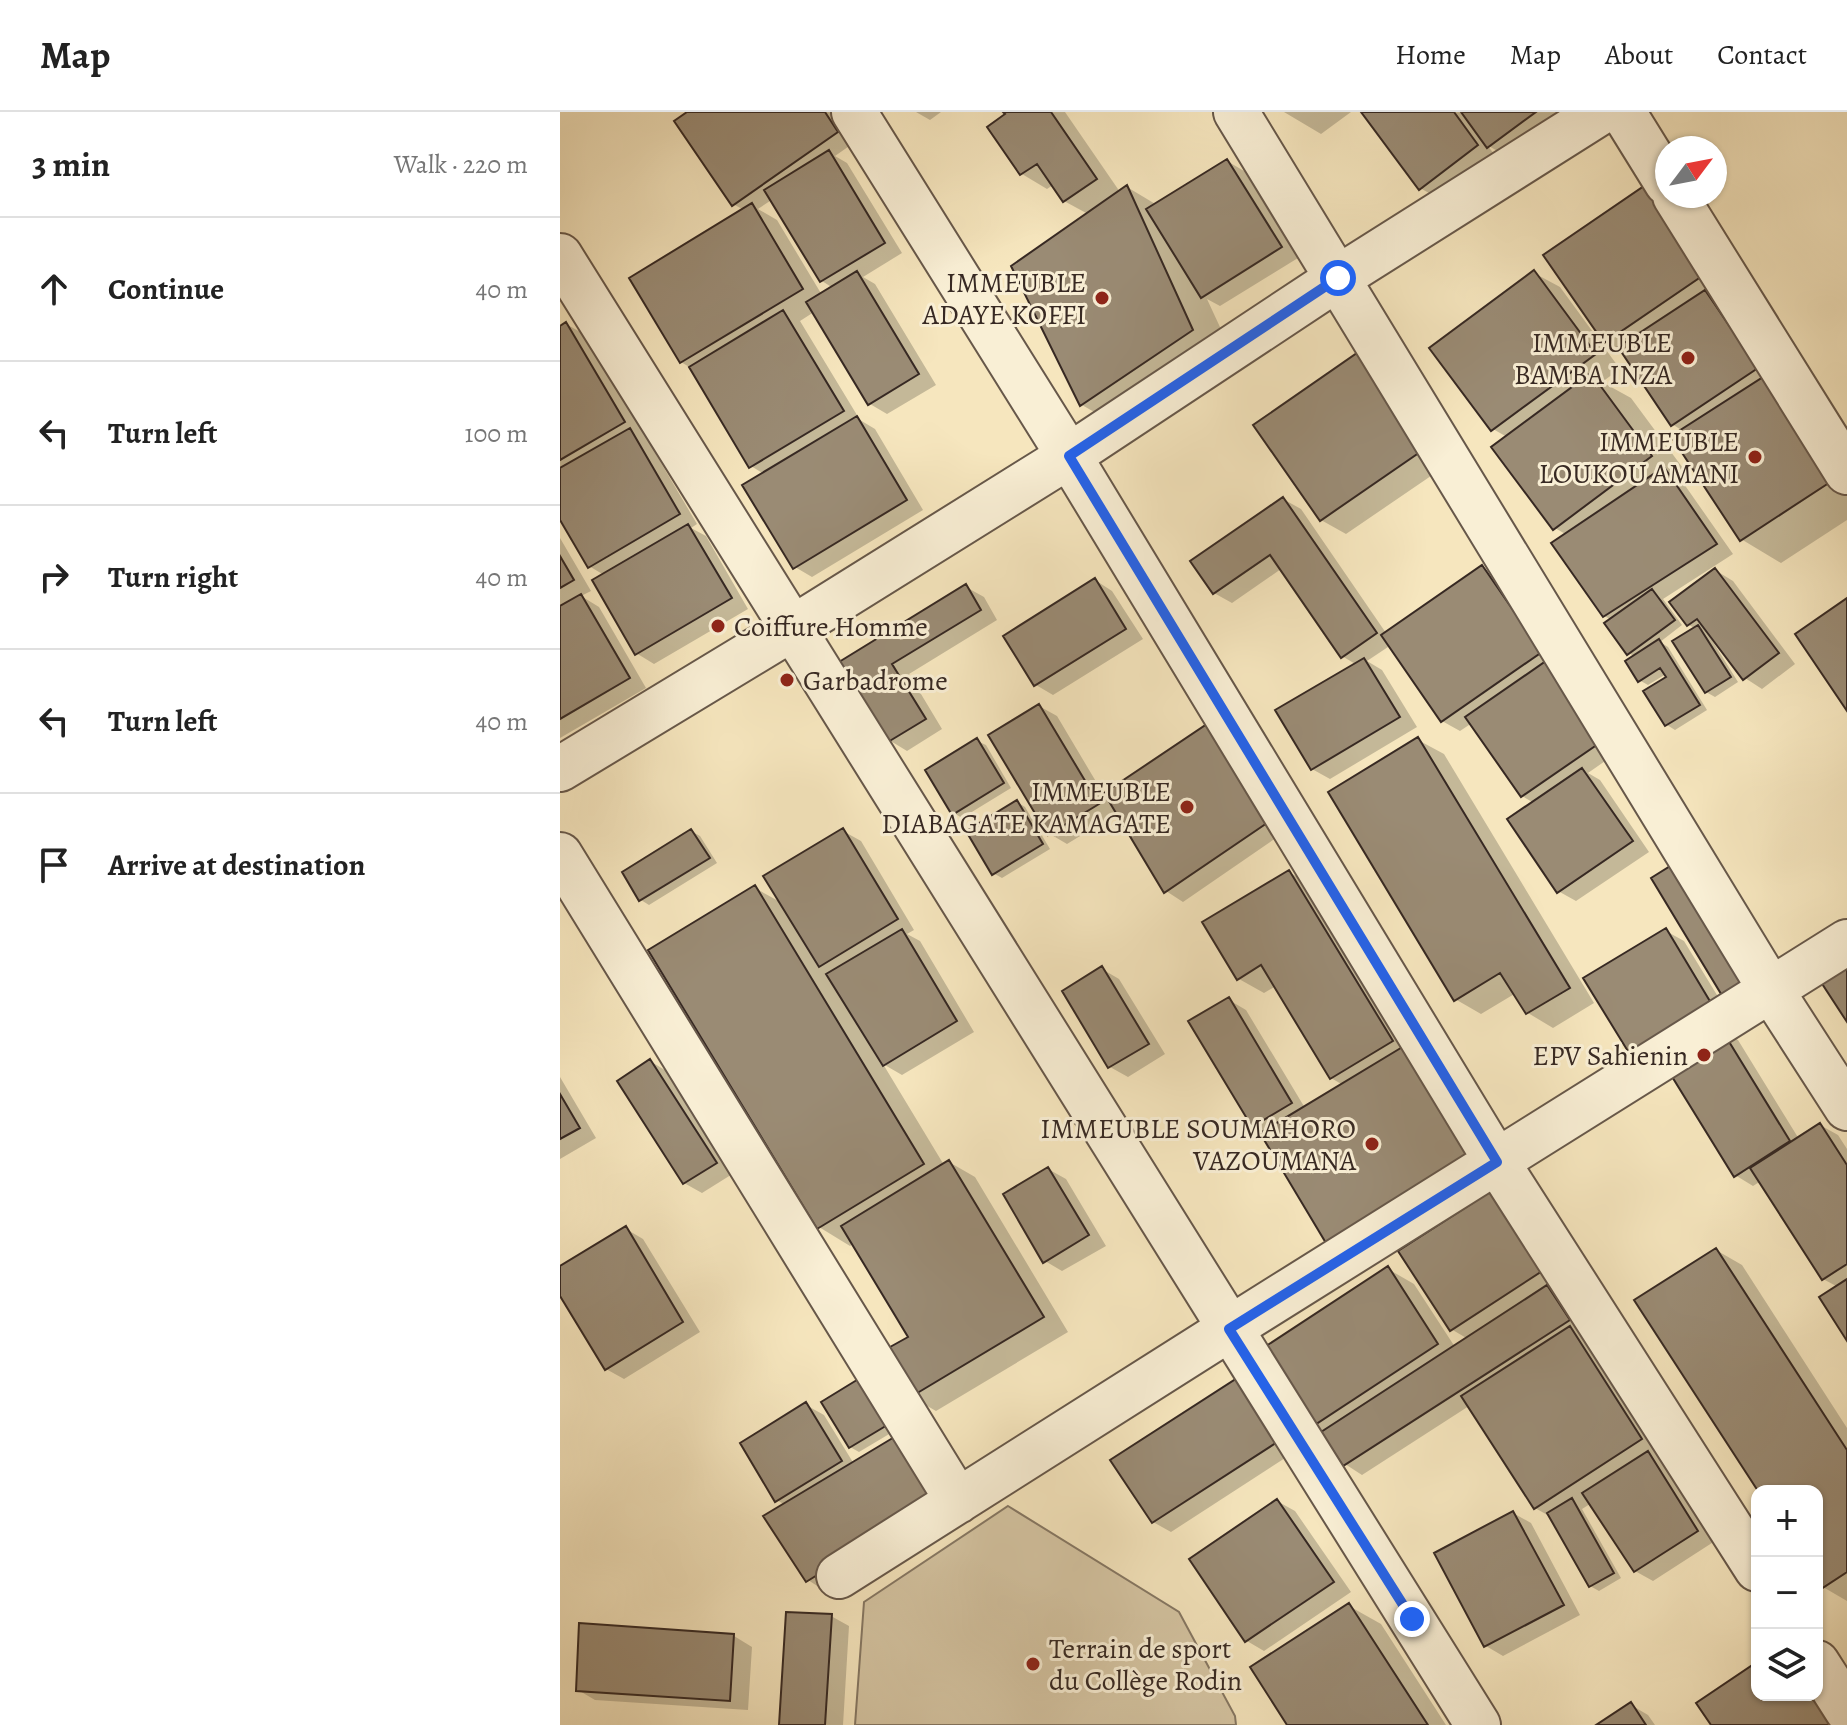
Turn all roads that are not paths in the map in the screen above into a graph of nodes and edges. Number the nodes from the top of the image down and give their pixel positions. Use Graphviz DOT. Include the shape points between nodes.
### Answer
graph roads {
  1 [pos="854,112"];
  2 [pos="1236,112"];
  3 [pos="1601,112"];
  4 [pos="1623,112"];
  5 [pos="1655,164"];
  6 [pos="1682,208"];
  7 [pos="560,256"];
  8 [pos="1338,278"];
  9 [pos="1069,456"];
  10 [pos="1847,472"];
  11 [pos="793,628"];
  12 [pos="560,769"];
  13 [pos="560,855"];
  14 [pos="1847,942"];
  15 [pos="1771,990"];
  16 [pos="1847,1108"];
  17 [pos="1497,1162"];
  18 [pos="1229,1329"];
  19 [pos="958,1501"];
  20 [pos="1751,1560"];
  21 [pos="839,1576"];
  22 [pos="1823,1672"];
  23 [pos="1847,1710"];
  24 [pos="1478,1725"];
  1 -- 9 [label="street"];
  2 -- 8 [label="street"];
  3 -- 8 [label="street"];
  4 -- 5 [label="street"];
  6 -- 10 [label="street"];
  7 -- 11 [label="street"];
  8 -- 9 [label="street"];
  8 -- 15 [label="street"];
  9 -- 11 [label="street"];
  9 -- 17 [label="street"];
  11 -- 12 [label="street"];
  11 -- 18 [label="street"];
  13 -- 19 [label="street"];
  14 -- 15 [label="street"];
  15 -- 16 [label="street"];
  15 -- 17 [label="street"];
  17 -- 18 [label="street"];
  17 -- 20 [label="street"];
  18 -- 19 [label="street"];
  18 -- 24 [label="street"];
  19 -- 21 [label="street"];
  22 -- 23 [label="street"];
}
